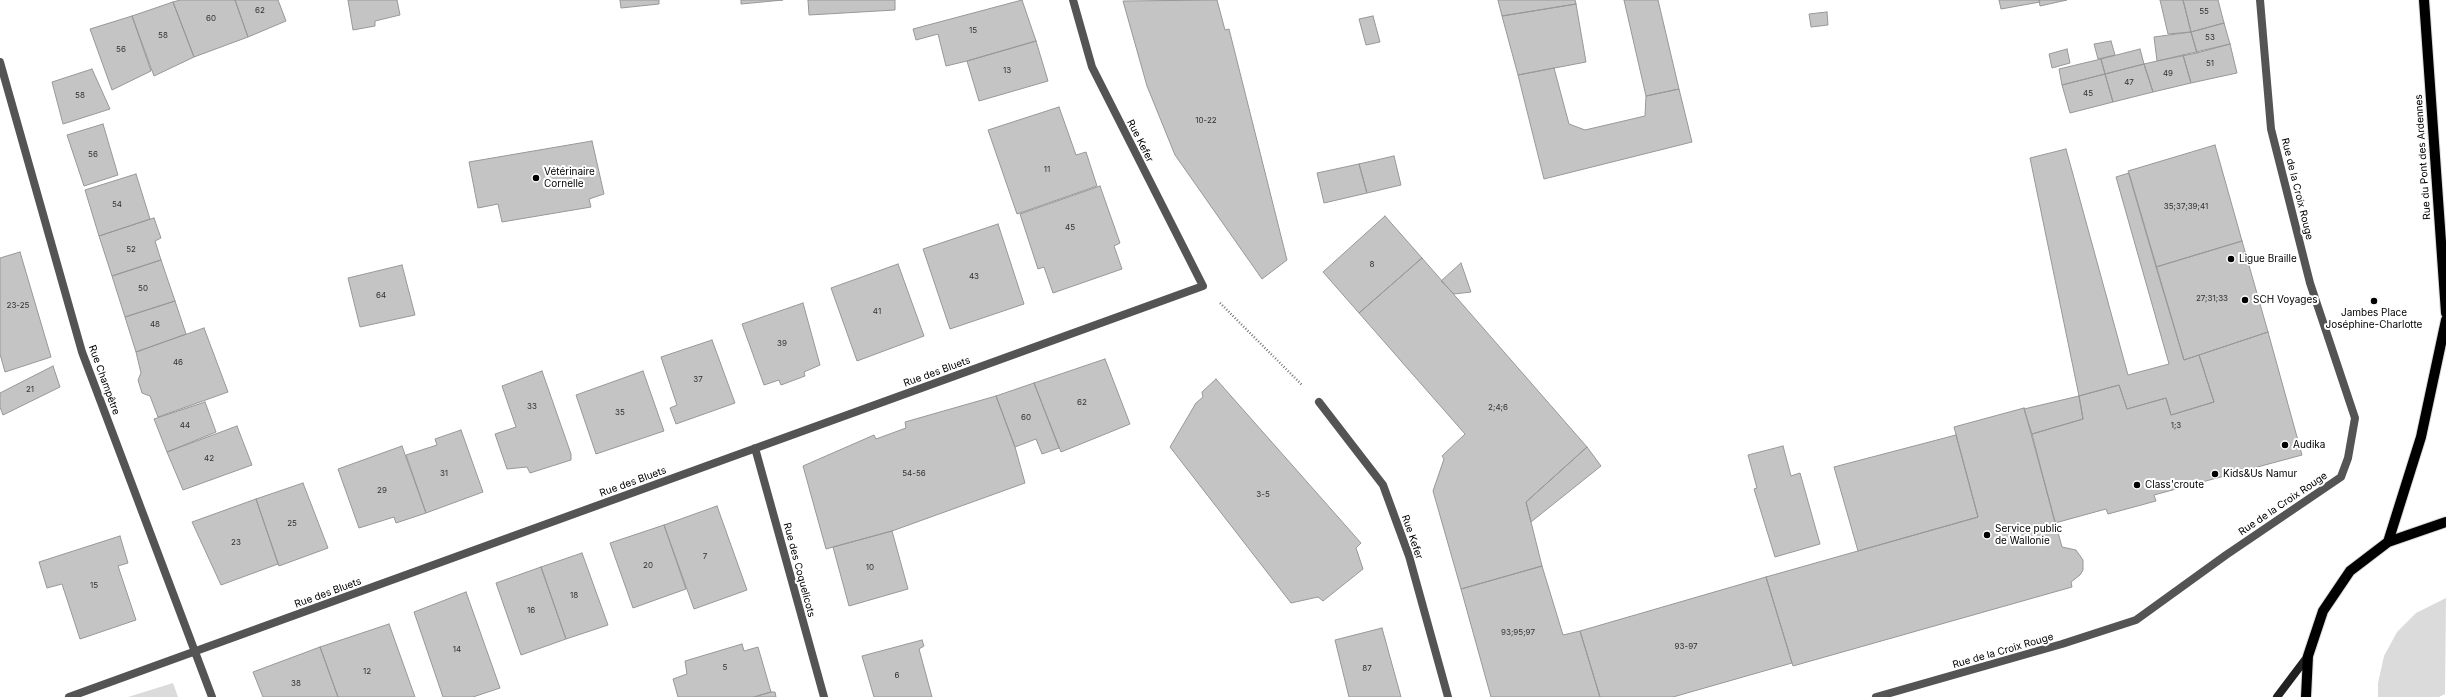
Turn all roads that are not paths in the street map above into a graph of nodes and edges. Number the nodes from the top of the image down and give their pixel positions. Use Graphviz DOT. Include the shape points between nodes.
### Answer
graph roads {
  1 [pos="1073,0"];
  2 [pos="2260,0"];
  3 [pos="2424,0"];
  4 [pos="0,62"];
  5 [pos="1203,286"];
  6 [pos="2446,313"];
  7 [pos="2446,320"];
  8 [pos="1319,402"];
  9 [pos="755,448"];
  10 [pos="2446,522"];
  11 [pos="2388,542"];
  12 [pos="195,651"];
  13 [pos="2308,656"];
  14 [pos="69,697"];
  15 [pos="212,697"];
  16 [pos="824,697"];
  17 [pos="1448,697"];
  18 [pos="1876,697"];
  19 [pos="2277,697"];
  20 [pos="2306,697"];
  1 -- 5 [label="street, Rue Kefer" via="1092,67"];
  2 -- 18 [label="street, Rue de la Croix Rouge" via="2271,129 2310,283 2354,418 2348,458 2341,477 2136,620"];
  3 -- 6 [label="main road, Rue du Pont des Ardennes"];
  4 -- 12 [label="street, Rue Champêtre" via="82,352"];
  5 -- 9 [label="street, Rue des Bluets"];
  7 -- 11 [label="main road" via="2421,437"];
  8 -- 17 [label="street, Rue Kefer" via="1383,485 1409,556"];
  9 -- 12 [label="street, Rue des Bluets"];
  9 -- 16 [label="street, Rue des Coquelicots"];
  10 -- 11 [label="main road"];
  11 -- 13 [label="main road" via="2350,571 2323,611"];
  12 -- 14 [label="street, Rue des Bluets"];
  12 -- 15 [label="street, Rue Champêtre"];
  13 -- 19 [label="main road"];
  13 -- 20 [label="main road"];
}
